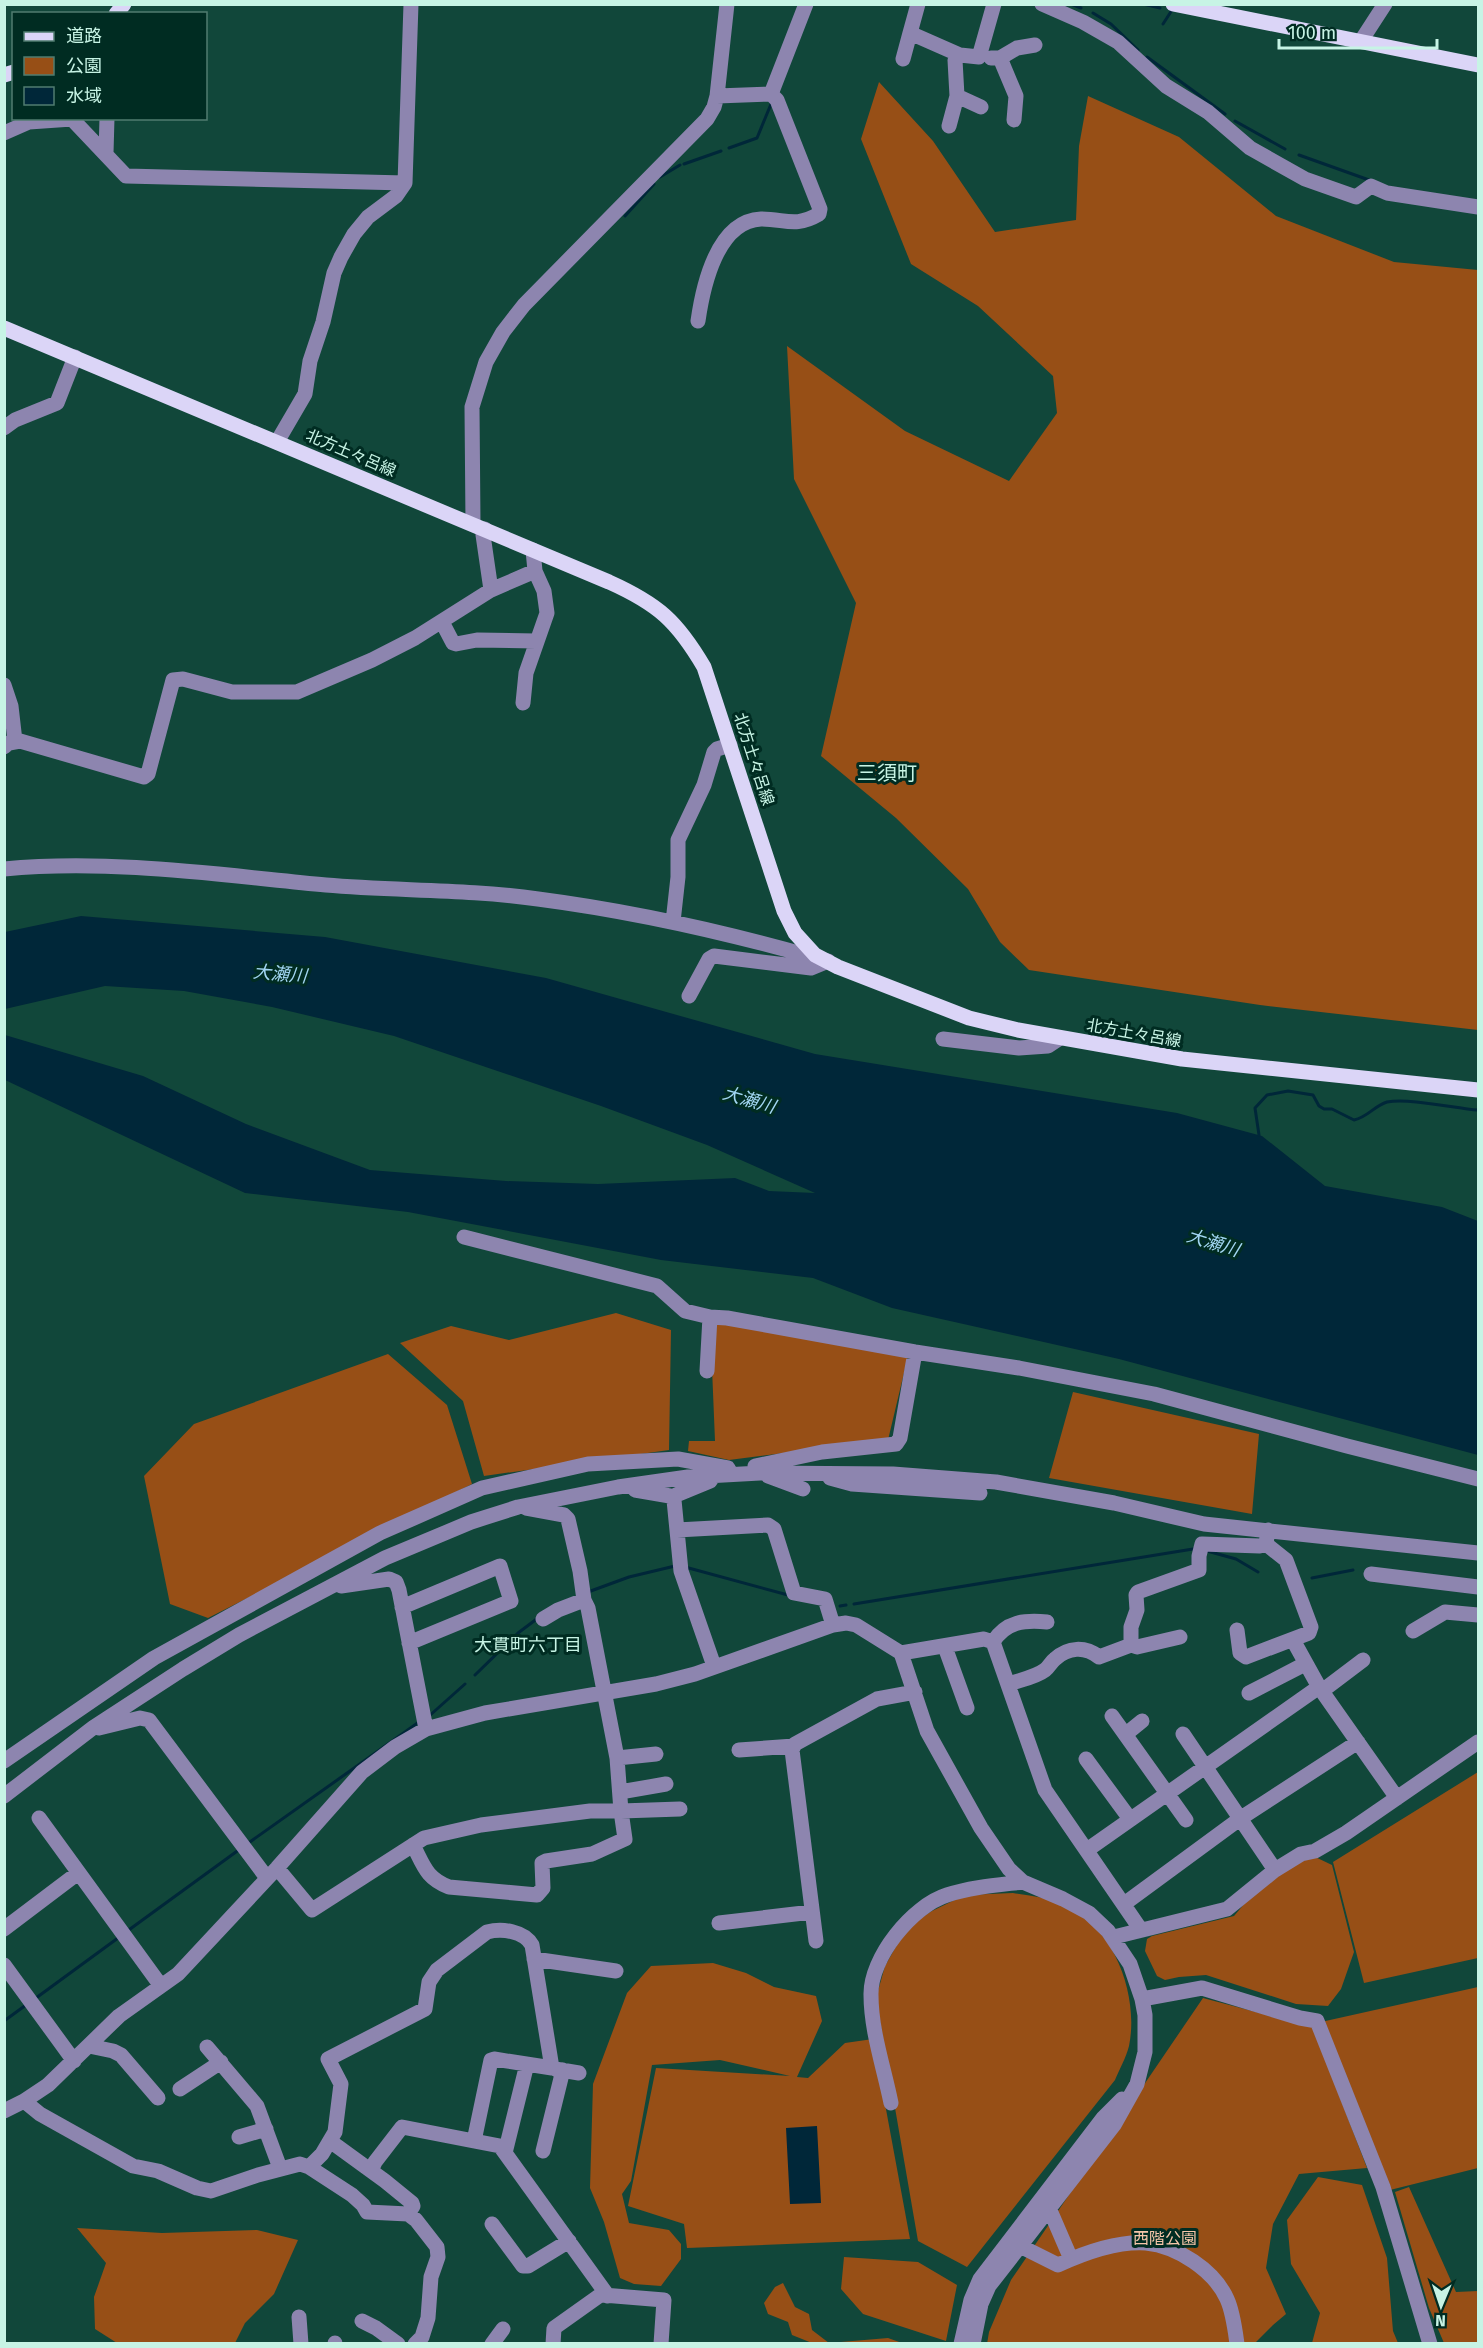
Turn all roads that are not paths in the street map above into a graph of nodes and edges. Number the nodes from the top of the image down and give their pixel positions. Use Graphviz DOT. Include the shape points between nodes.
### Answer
graph roads {
  1 [pos="411,4"];
  2 [pos="727,4"];
  3 [pos="806,4"];
  4 [pos="918,4"];
  5 [pos="994,4"];
  6 [pos="1042,4"];
  7 [pos="1173,4"];
  8 [pos="1385,4"];
  9 [pos="910,33"];
  10 [pos="1362,41"];
  11 [pos="1035,45"];
  12 [pos="960,55"];
  13 [pos="979,57"];
  14 [pos="1000,58"];
  15 [pos="903,59"];
  16 [pos="1479,65"];
  17 [pos="771,94"];
  18 [pos="717,96"];
  19 [pos="957,96"];
  20 [pos="981,107"];
  21 [pos="58,120"];
  22 [pos="73,120"];
  23 [pos="108,120"];
  24 [pos="1014,120"];
  25 [pos="949,126"];
  26 [pos="4,133"];
  27 [pos="106,153"];
  28 [pos="405,183"];
  29 [pos="1479,207"];
  30 [pos="698,321"];
  31 [pos="4,328"];
  32 [pos="75,357"];
  33 [pos="4,428"];
  34 [pos="277,442"];
  35 [pos="479,526"];
  36 [pos="533,550"];
  37 [pos="535,571"];
  38 [pos="490,590"];
  39 [pos="442,622"];
  40 [pos="536,641"];
  41 [pos="4,685"];
  42 [pos="523,703"];
  43 [pos="10,744"];
  44 [pos="730,745"];
  45 [pos="4,869"];
  46 [pos="673,922"];
  47 [pos="821,958"];
  48 [pos="689,996"];
  49 [pos="1060,1038"];
  50 [pos="944,1039"];
  51 [pos="1479,1090"];
  52 [pos="464,1237"];
  53 [pos="710,1317"];
  54 [pos="915,1352"];
  55 [pos="707,1371"];
  56 [pos="816,1472"];
  57 [pos="755,1473"];
  58 [pos="731,1474"];
  59 [pos="714,1476"];
  60 [pos="1479,1479"];
  61 [pos="618,1487"];
  62 [pos="803,1489"];
  63 [pos="980,1493"];
  64 [pos="674,1500"];
  65 [pos="523,1506"];
  66 [pos="676,1530"];
  67 [pos="1267,1537"];
  68 [pos="1479,1553"];
  69 [pos="1371,1574"];
  70 [pos="329,1587"];
  71 [pos="1479,1587"];
  72 [pos="584,1600"];
  73 [pos="402,1607"];
  74 [pos="1479,1615"];
  75 [pos="543,1619"];
  76 [pos="1047,1622"];
  77 [pos="833,1625"];
  78 [pos="1237,1630"];
  79 [pos="1413,1630"];
  80 [pos="1180,1637"];
  81 [pos="1293,1640"];
  82 [pos="993,1642"];
  83 [pos="409,1643"];
  84 [pos="1131,1645"];
  85 [pos="945,1647"];
  86 [pos="901,1653"];
  87 [pos="1363,1660"];
  88 [pos="1305,1664"];
  89 [pos="714,1666"];
  90 [pos="1009,1684"];
  91 [pos="1320,1689"];
  92 [pos="915,1692"];
  93 [pos="603,1693"];
  94 [pos="1249,1694"];
  95 [pos="968,1708"];
  96 [pos="1112,1716"];
  97 [pos="1142,1721"];
  98 [pos="94,1727"];
  99 [pos="426,1729"];
  100 [pos="1126,1734"];
  101 [pos="1183,1734"];
  102 [pos="1358,1742"];
  103 [pos="1479,1742"];
  104 [pos="794,1746"];
  105 [pos="740,1750"];
  106 [pos="656,1754"];
  107 [pos="617,1758"];
  108 [pos="1086,1759"];
  109 [pos="4,1761"];
  110 [pos="1205,1766"];
  111 [pos="666,1784"];
  112 [pos="620,1792"];
  113 [pos="1168,1792"];
  114 [pos="4,1796"];
  115 [pos="1397,1798"];
  116 [pos="680,1809"];
  117 [pos="621,1810"];
  118 [pos="39,1818"];
  119 [pos="1241,1818"];
  120 [pos="1130,1819"];
  121 [pos="1186,1820"];
  122 [pos="413,1845"];
  123 [pos="1087,1850"];
  124 [pos="1275,1870"];
  125 [pos="272,1873"];
  126 [pos="78,1874"];
  127 [pos="1023,1882"];
  128 [pos="1124,1904"];
  129 [pos="812,1912"];
  130 [pos="719,1923"];
  131 [pos="4,1929"];
  132 [pos="1141,1930"];
  133 [pos="1114,1937"];
  134 [pos="816,1941"];
  135 [pos="534,1959"];
  136 [pos="4,1965"];
  137 [pos="616,1971"];
  138 [pos="161,1986"];
  139 [pos="1142,1999"];
  140 [pos="89,2046"];
  141 [pos="207,2047"];
  142 [pos="74,2061"];
  143 [pos="221,2062"];
  144 [pos="527,2064"];
  145 [pos="557,2069"];
  146 [pos="579,2073"];
  147 [pos="1137,2084"];
  148 [pos="180,2089"];
  149 [pos="158,2098"];
  150 [pos="24,2101"];
  151 [pos="891,2103"];
  152 [pos="4,2111"];
  153 [pos="266,2129"];
  154 [pos="239,2138"];
  155 [pos="330,2141"];
  156 [pos="474,2141"];
  157 [pos="543,2151"];
  158 [pos="505,2153"];
  159 [pos="309,2167"];
  160 [pos="280,2168"];
  161 [pos="371,2171"];
  162 [pos="1049,2208"];
  163 [pos="408,2214"];
  164 [pos="492,2224"];
  165 [pos="569,2241"];
  166 [pos="1020,2246"];
  167 [pos="1071,2259"];
  168 [pos="608,2296"];
  169 [pos="299,2316"];
  170 [pos="362,2321"];
  171 [pos="503,2329"];
  172 [pos="301,2343"];
  173 [pos="398,2343"];
  174 [pos="415,2343"];
  175 [pos="492,2343"];
  176 [pos="553,2343"];
  177 [pos="661,2343"];
  178 [pos="961,2343"];
  179 [pos="973,2343"];
  180 [pos="1237,2343"];
  181 [pos="1430,2343"];
  1 -- 28 [label="street"];
  2 -- 18 [label="street"];
  3 -- 17 [label="street"];
  4 -- 9 [label="street"];
  5 -- 13 [label="street"];
  6 -- 29 [label="street" via="1118,42 1166,86 1208,112 1250,148 1305,178 1356,197 1371,186 1387,193"];
  7 -- 10 [label="main road"];
  8 -- 10 [label="street"];
  9 -- 12 [label="street"];
  9 -- 15 [label="street"];
  10 -- 16 [label="main road"];
  11 -- 14 [label="street" via="1017,48"];
  12 -- 13 [label="street"];
  12 -- 19 [label="street" via="955,60"];
  13 -- 14 [label="street"];
  14 -- 24 [label="street" via="1016,96"];
  17 -- 18 [label="street"];
  17 -- 30 [label="street" via="777,100 819,214 791,224 752,220 726,238 716,254"];
  18 -- 35 [label="street" via="707,119 524,305 486,362 472,407"];
  19 -- 20 [label="street"];
  19 -- 25 [label="street"];
  21 -- 26 [label="street" via="29,122"];
  22 -- 27 [label="street"];
  23 -- 27 [label="street"];
  27 -- 28 [label="street" via="126,176"];
  28 -- 34 [label="street" via="396,196 368,217 341,257 304,394"];
  31 -- 32 [label="main road, 北方土々呂線"];
  32 -- 33 [label="street" via="57,403"];
  32 -- 34 [label="main road, 北方土々呂線"];
  34 -- 35 [label="main road, 北方土々呂線"];
  35 -- 36 [label="main road, 北方土々呂線"];
  35 -- 38 [label="street"];
  36 -- 37 [label="street"];
  36 -- 44 [label="main road, 北方土々呂線" via="632,593 667,615 704,667"];
  37 -- 38 [label="street"];
  37 -- 40 [label="street" via="547,602"];
  38 -- 39 [label="street"];
  39 -- 40 [label="street" via="456,644 477,640"];
  39 -- 43 [label="street" via="372,660 297,692 232,692 173,680 144,777 69,754"];
  40 -- 42 [label="street" via="526,673"];
  41 -- 43 [label="street" via="11,706"];
  44 -- 46 [label="street" via="714,752 704,785 680,833"];
  44 -- 47 [label="main road, 北方土々呂線" via="784,911 795,933"];
  45 -- 46 [label="street" via="123,868 522,897"];
  46 -- 47 [label="street"];
  47 -- 48 [label="street" via="811,968 714,956"];
  47 -- 49 [label="main road, 北方土々呂線" via="969,1018"];
  49 -- 50 [label="street" via="1048,1046 1019,1048"];
  49 -- 51 [label="main road, 北方土々呂線" via="1231,1066"];
  52 -- 53 [label="street" via="657,1286 685,1311"];
  53 -- 54 [label="street"];
  53 -- 55 [label="street"];
  54 -- 57 [label="street" via="896,1444 822,1452 753,1466"];
  54 -- 60 [label="street" via="1154,1394"];
  56 -- 57 [label="street"];
  56 -- 63 [label="street" via="852,1484"];
  56 -- 67 [label="street" via="893,1473 996,1482"];
  57 -- 58 [label="street"];
  57 -- 62 [label="street"];
  58 -- 59 [label="street"];
  58 -- 109 [label="street" via="728,1468 678,1459 611,1462 482,1488 380,1533 154,1658"];
  59 -- 61 [label="street"];
  59 -- 64 [label="street" via="711,1481 676,1495"];
  61 -- 64 [label="street"];
  61 -- 65 [label="street"];
  64 -- 66 [label="street"];
  65 -- 70 [label="street" via="431,1538"];
  65 -- 72 [label="street" via="568,1519"];
  66 -- 77 [label="street" via="768,1525 774,1529 794,1593 825,1599"];
  66 -- 89 [label="street" via="681,1571"];
  67 -- 68 [label="street"];
  67 -- 81 [label="street" via="1286,1560 1311,1627 1309,1633"];
  67 -- 84 [label="street" via="1245,1547 1202,1544 1199,1570 1138,1592"];
  69 -- 71 [label="street"];
  70 -- 73 [label="street" via="390,1579 396,1581"];
  70 -- 98 [label="street" via="183,1668"];
  72 -- 75 [label="street"];
  72 -- 93 [label="street"];
  73 -- 83 [label="street"];
  73 -- 83 [label="street" via="500,1566 511,1600"];
  74 -- 79 [label="street" via="1445,1612"];
  76 -- 82 [label="street" via="1028,1620 1009,1627"];
  77 -- 86 [label="street" via="856,1625"];
  77 -- 89 [label="street"];
  78 -- 81 [label="street" via="1240,1653 1246,1657"];
  80 -- 84 [label="street"];
  81 -- 88 [label="street"];
  82 -- 85 [label="street" via="964,1641"];
  82 -- 90 [label="street"];
  83 -- 99 [label="street"];
  84 -- 90 [label="street" via="1099,1657 1085,1649 1061,1654 1046,1670"];
  85 -- 86 [label="street"];
  85 -- 95 [label="street"];
  86 -- 92 [label="street"];
  87 -- 91 [label="street"];
  88 -- 91 [label="street"];
  88 -- 94 [label="street"];
  89 -- 93 [label="street" via="656,1684"];
  90 -- 123 [label="street" via="1046,1790"];
  91 -- 102 [label="street"];
  91 -- 110 [label="street"];
  92 -- 104 [label="street" via="878,1699"];
  92 -- 127 [label="street" via="927,1731 981,1828 1009,1869"];
  93 -- 99 [label="street" via="485,1713"];
  93 -- 107 [label="street"];
  96 -- 100 [label="street"];
  97 -- 100 [label="street"];
  98 -- 114 [label="street"];
  98 -- 125 [label="street" via="102,1729 140,1718 149,1720"];
  99 -- 125 [label="street" via="362,1772"];
  100 -- 113 [label="street"];
  101 -- 110 [label="street"];
  102 -- 115 [label="street"];
  102 -- 119 [label="street"];
  103 -- 115 [label="street"];
  104 -- 105 [label="street"];
  104 -- 129 [label="street"];
  106 -- 107 [label="street"];
  107 -- 112 [label="street"];
  108 -- 120 [label="street"];
  110 -- 113 [label="street"];
  110 -- 119 [label="street"];
  111 -- 112 [label="street"];
  112 -- 117 [label="street"];
  113 -- 120 [label="street"];
  113 -- 121 [label="street"];
  115 -- 124 [label="street" via="1346,1833"];
  116 -- 117 [label="street"];
  117 -- 122 [label="street" via="481,1825 424,1838"];
  117 -- 122 [label="street" via="625,1839 592,1854 542,1863 543,1888 537,1895 449,1887 429,1877"];
  118 -- 126 [label="street"];
  119 -- 124 [label="street"];
  119 -- 128 [label="street"];
  120 -- 123 [label="street"];
  122 -- 125 [label="street" via="312,1910"];
  123 -- 128 [label="street"];
  124 -- 132 [label="street" via="1227,1909"];
  125 -- 138 [label="street" via="178,1974"];
  126 -- 131 [label="street"];
  126 -- 138 [label="street"];
  127 -- 133 [label="street" via="1089,1913"];
  127 -- 151 [label="street" via="945,1895 916,1912 892,1939 878,1963 870,1993"];
  128 -- 132 [label="street"];
  129 -- 130 [label="street"];
  129 -- 134 [label="street"];
  132 -- 133 [label="street"];
  133 -- 139 [label="street" via="1130,1964"];
  135 -- 137 [label="street"];
  135 -- 145 [label="street"];
  135 -- 155 [label="street" via="527,1937 496,1929 487,1932 437,1970 429,1982 425,2009 328,2059 341,2084 335,2132"];
  136 -- 142 [label="street"];
  138 -- 140 [label="street" via="118,2016"];
  139 -- 147 [label="street" via="1144,2052"];
  139 -- 181 [label="street" via="1202,1988 1317,2021 1383,2187"];
  140 -- 142 [label="street"];
  140 -- 149 [label="street" via="121,2055"];
  141 -- 143 [label="street"];
  142 -- 150 [label="street"];
  143 -- 148 [label="street"];
  143 -- 153 [label="street" via="257,2106"];
  144 -- 145 [label="street"];
  144 -- 156 [label="street" via="491,2060"];
  144 -- 158 [label="street"];
  145 -- 146 [label="street"];
  145 -- 157 [label="street"];
  147 -- 162 [label="street" via="1114,2125"];
  147 -- 178 [label="street" via="1103,2118 990,2264 971,2300"];
  150 -- 152 [label="street"];
  150 -- 160 [label="street" via="132,2166 158,2171 197,2188 212,2191"];
  153 -- 154 [label="street"];
  153 -- 160 [label="street"];
  155 -- 159 [label="street"];
  155 -- 161 [label="street"];
  156 -- 158 [label="street" via="500,2146"];
  156 -- 161 [label="street" via="402,2127"];
  158 -- 165 [label="street"];
  159 -- 160 [label="street" via="300,2164"];
  159 -- 163 [label="street" via="352,2195 367,2212"];
  161 -- 163 [label="street" via="412,2204"];
  162 -- 166 [label="street"];
  162 -- 167 [label="street"];
  163 -- 174 [label="street" via="437,2247 438,2257 431,2277 428,2318 422,2337"];
  164 -- 165 [label="street" via="523,2266"];
  165 -- 168 [label="street"];
  166 -- 167 [label="street" via="1058,2265"];
  166 -- 179 [label="street" via="989,2286"];
  167 -- 180 [label="street" via="1123,2245 1146,2243 1172,2250 1193,2262 1222,2291"];
  168 -- 176 [label="street" via="599,2296 554,2328"];
  168 -- 177 [label="street" via="664,2300"];
  169 -- 172 [label="street"];
  170 -- 173 [label="street"];
  171 -- 175 [label="street"];
}
